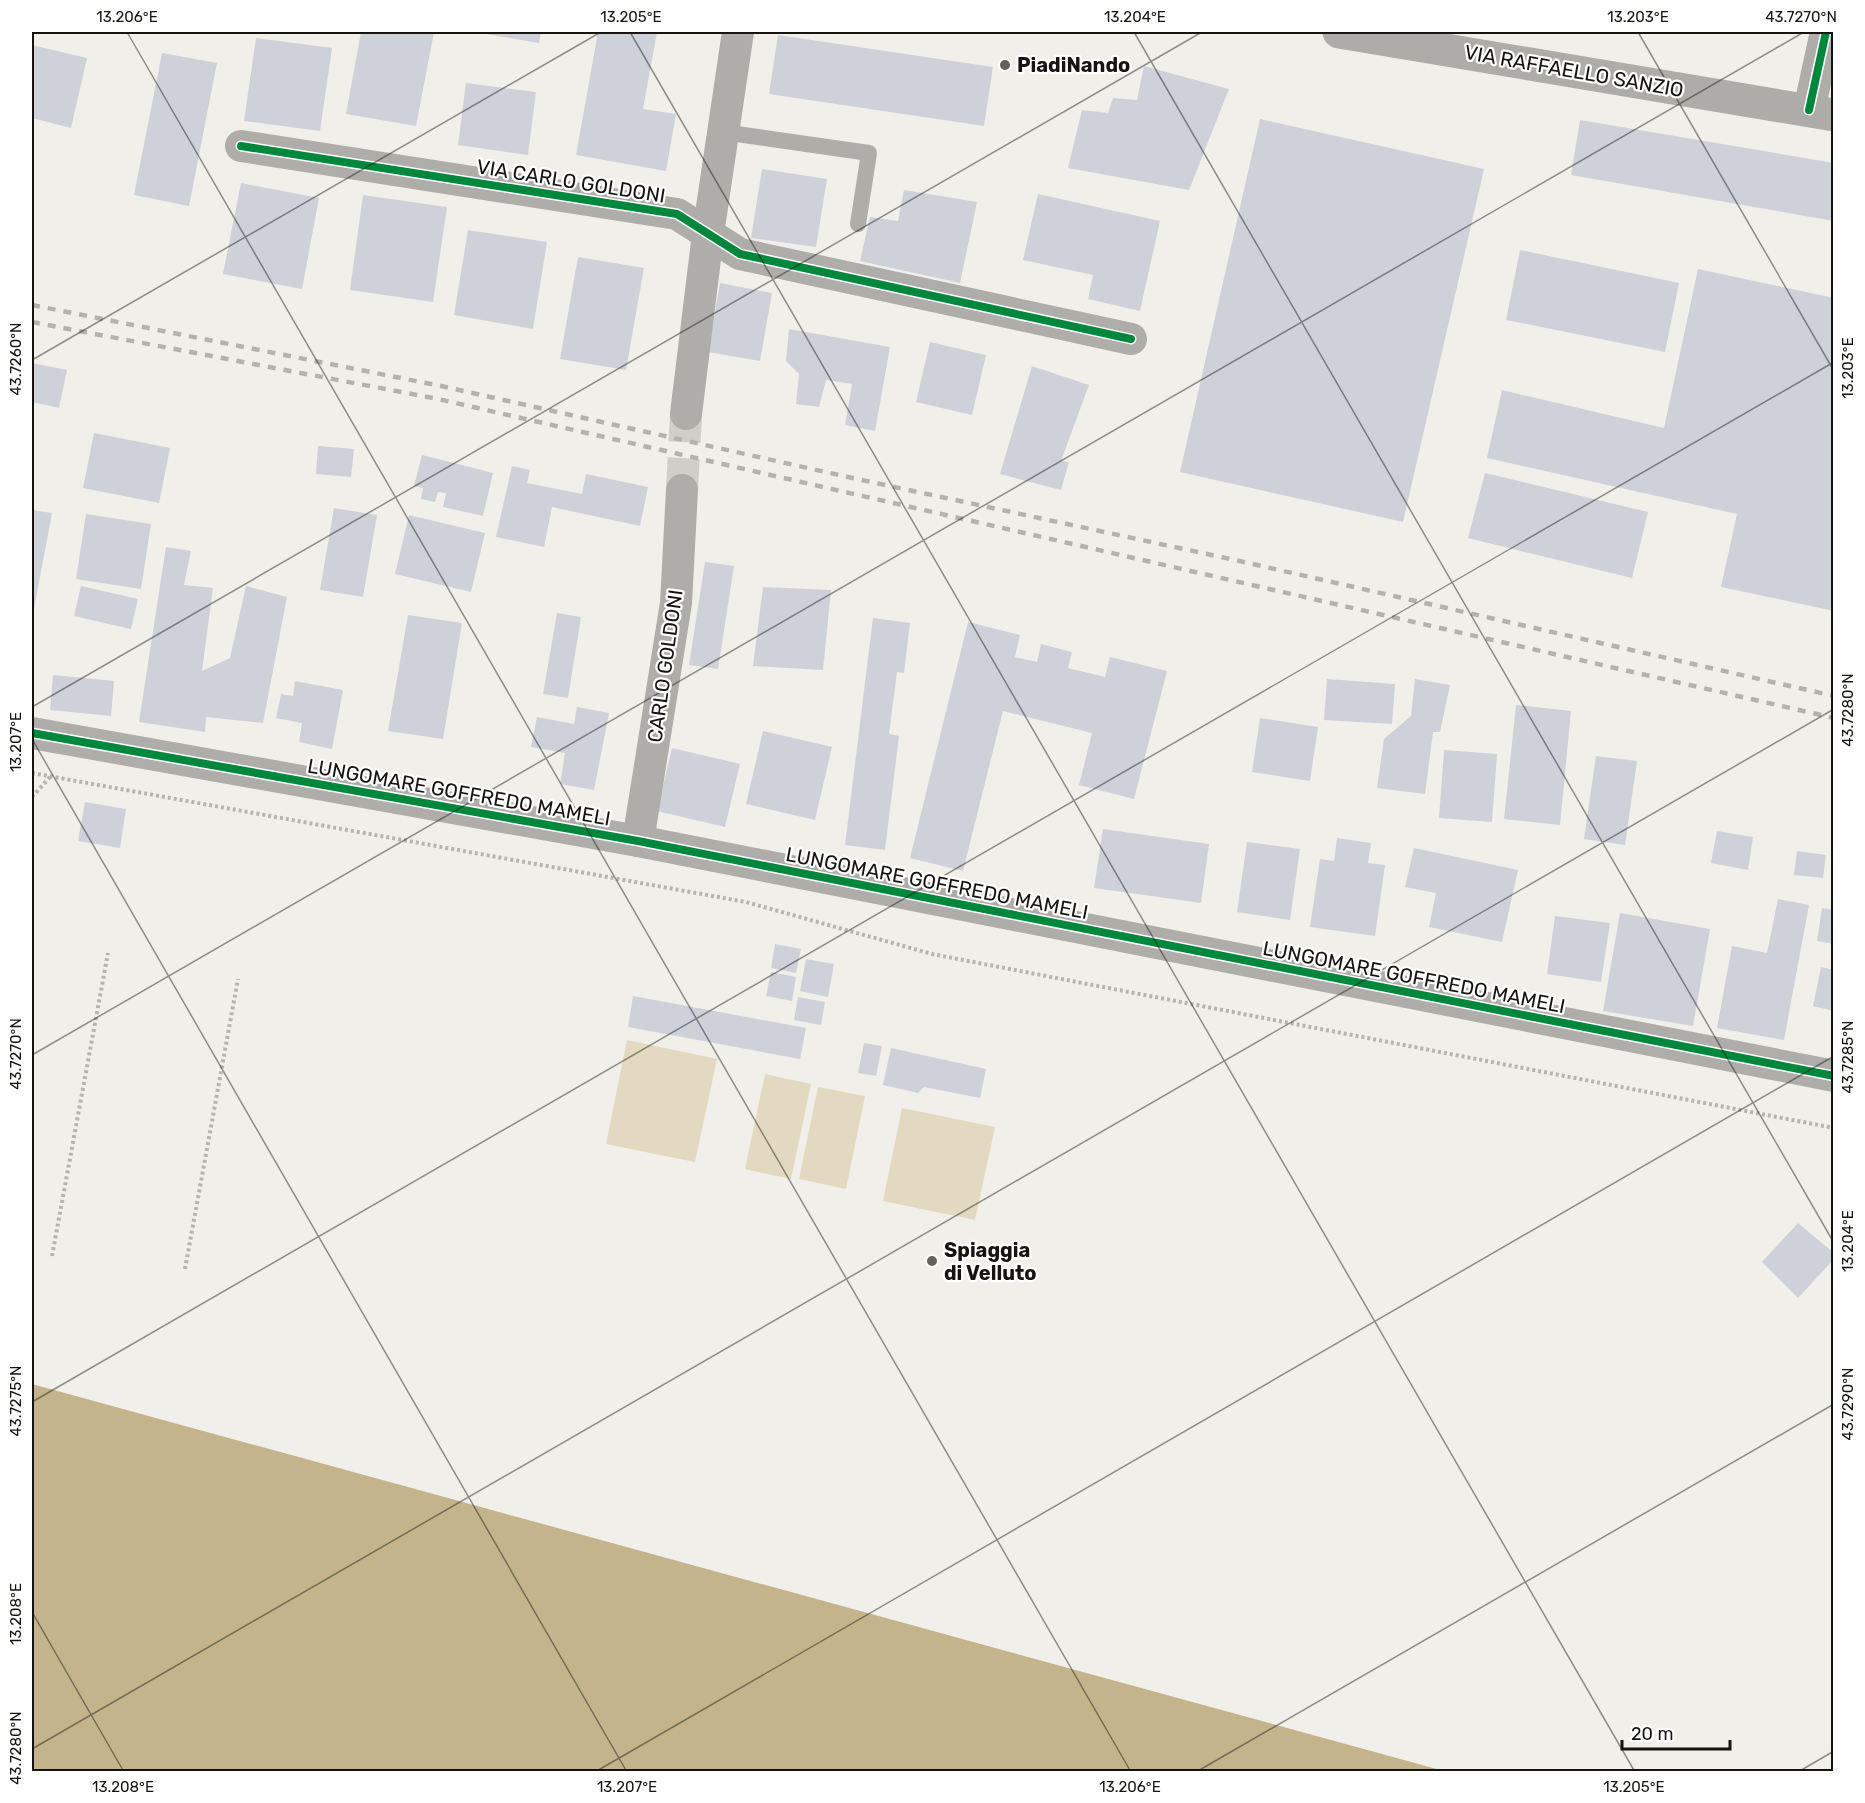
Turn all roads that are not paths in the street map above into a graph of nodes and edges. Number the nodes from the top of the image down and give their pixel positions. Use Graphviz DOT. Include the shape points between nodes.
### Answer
graph roads {
  1 [pos="738,32"];
  2 [pos="1339,32"];
  3 [pos="1826,32"];
  4 [pos="1821,112"];
  5 [pos="723,132"];
  6 [pos="241,146"];
  7 [pos="858,224"];
  8 [pos="708,234"];
  9 [pos="1131,339"];
  10 [pos="686,414"];
  11 [pos="682,490"];
  12 [pos="32,733"];
  13 [pos="638,841"];
  14 [pos="1833,1076"];
  1 -- 5 [label="street"];
  2 -- 4 [label="main road, VIA RAFFAELLO SANZIO"];
  3 -- 4 [label="street, VIA RAFFAELLO SANZIO"];
  5 -- 7 [label="lane" via="869,153"];
  5 -- 8 [label="street"];
  6 -- 8 [label="street, VIA CARLO GOLDONI" via="677,214"];
  8 -- 9 [label="street, VIA CARLO GOLDONI" via="740,254"];
  8 -- 10 [label="street"];
  11 -- 13 [label="street, CARLO GOLDONI" via="676,603"];
  12 -- 13 [label="street, LUNGOMARE GOFFREDO MAMELI"];
  13 -- 14 [label="street, LUNGOMARE GOFFREDO MAMELI"];
}
